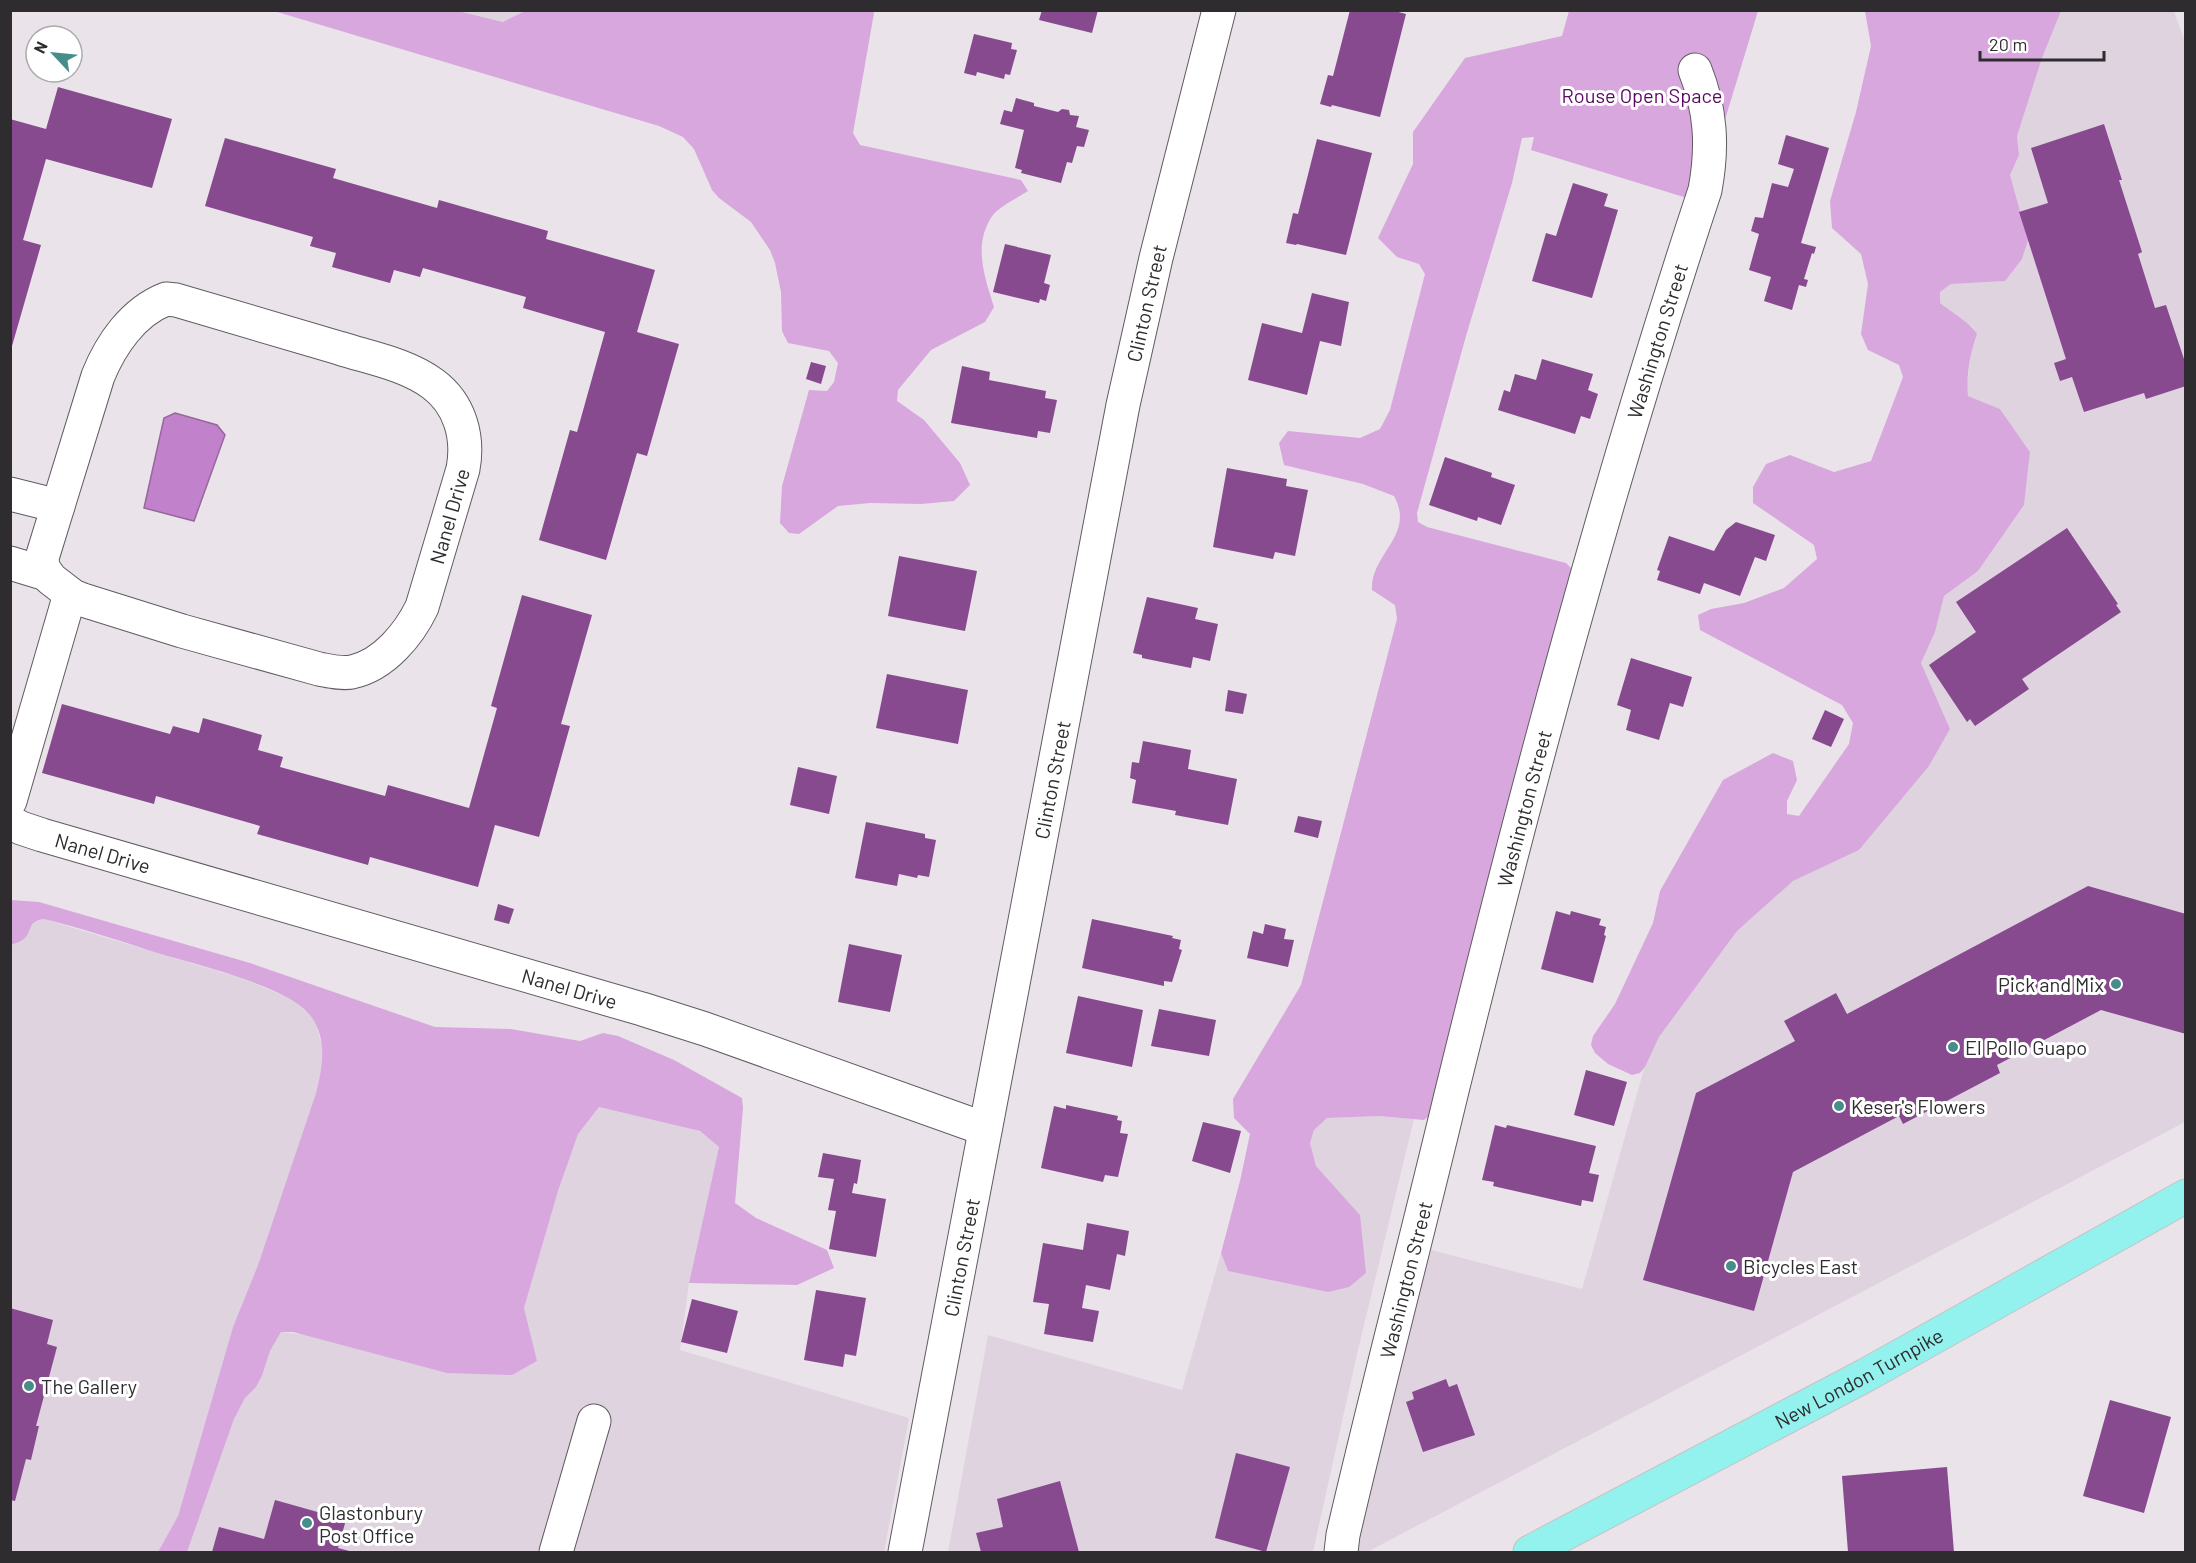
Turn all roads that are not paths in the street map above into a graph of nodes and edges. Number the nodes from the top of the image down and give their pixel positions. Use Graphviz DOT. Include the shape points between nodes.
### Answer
graph roads {
  1 [pos="1219,10"];
  2 [pos="1695,70"];
  3 [pos="10,494"];
  4 [pos="58,506"];
  5 [pos="10,563"];
  6 [pos="58,584"];
  7 [pos="10,801"];
  8 [pos="10,822"];
  9 [pos="985,1129"];
  10 [pos="2186,1196"];
  11 [pos="594,1421"];
  12 [pos="556,1552"];
  13 [pos="905,1552"];
  14 [pos="1341,1552"];
  15 [pos="1530,1552"];
  1 -- 9 [label="street, Clinton Street" via="1127,383"];
  2 -- 14 [label="street, Washington Street" via="1704,92 1711,138 1705,190 1634,411 1538,754 1382,1371"];
  3 -- 4 [label="street"];
  4 -- 6 [label="street, Nanel Drive" via="41,564"];
  4 -- 6 [label="street, Nanel Drive" via="108,353 149,307 166,299 413,373 448,398 464,433 463,469 422,607 395,646 363,668 351,672 319,669 131,616 83,600"];
  5 -- 6 [label="street, Nanel Drive"];
  6 -- 7 [label="street, Nanel Drive"];
  8 -- 9 [label="street, Nanel Drive" via="42,835 642,1009"];
  9 -- 13 [label="street, Clinton Street"];
  10 -- 15 [label="main road, New London Turnpike" via="1866,1375"];
  11 -- 12 [label="street"];
}
